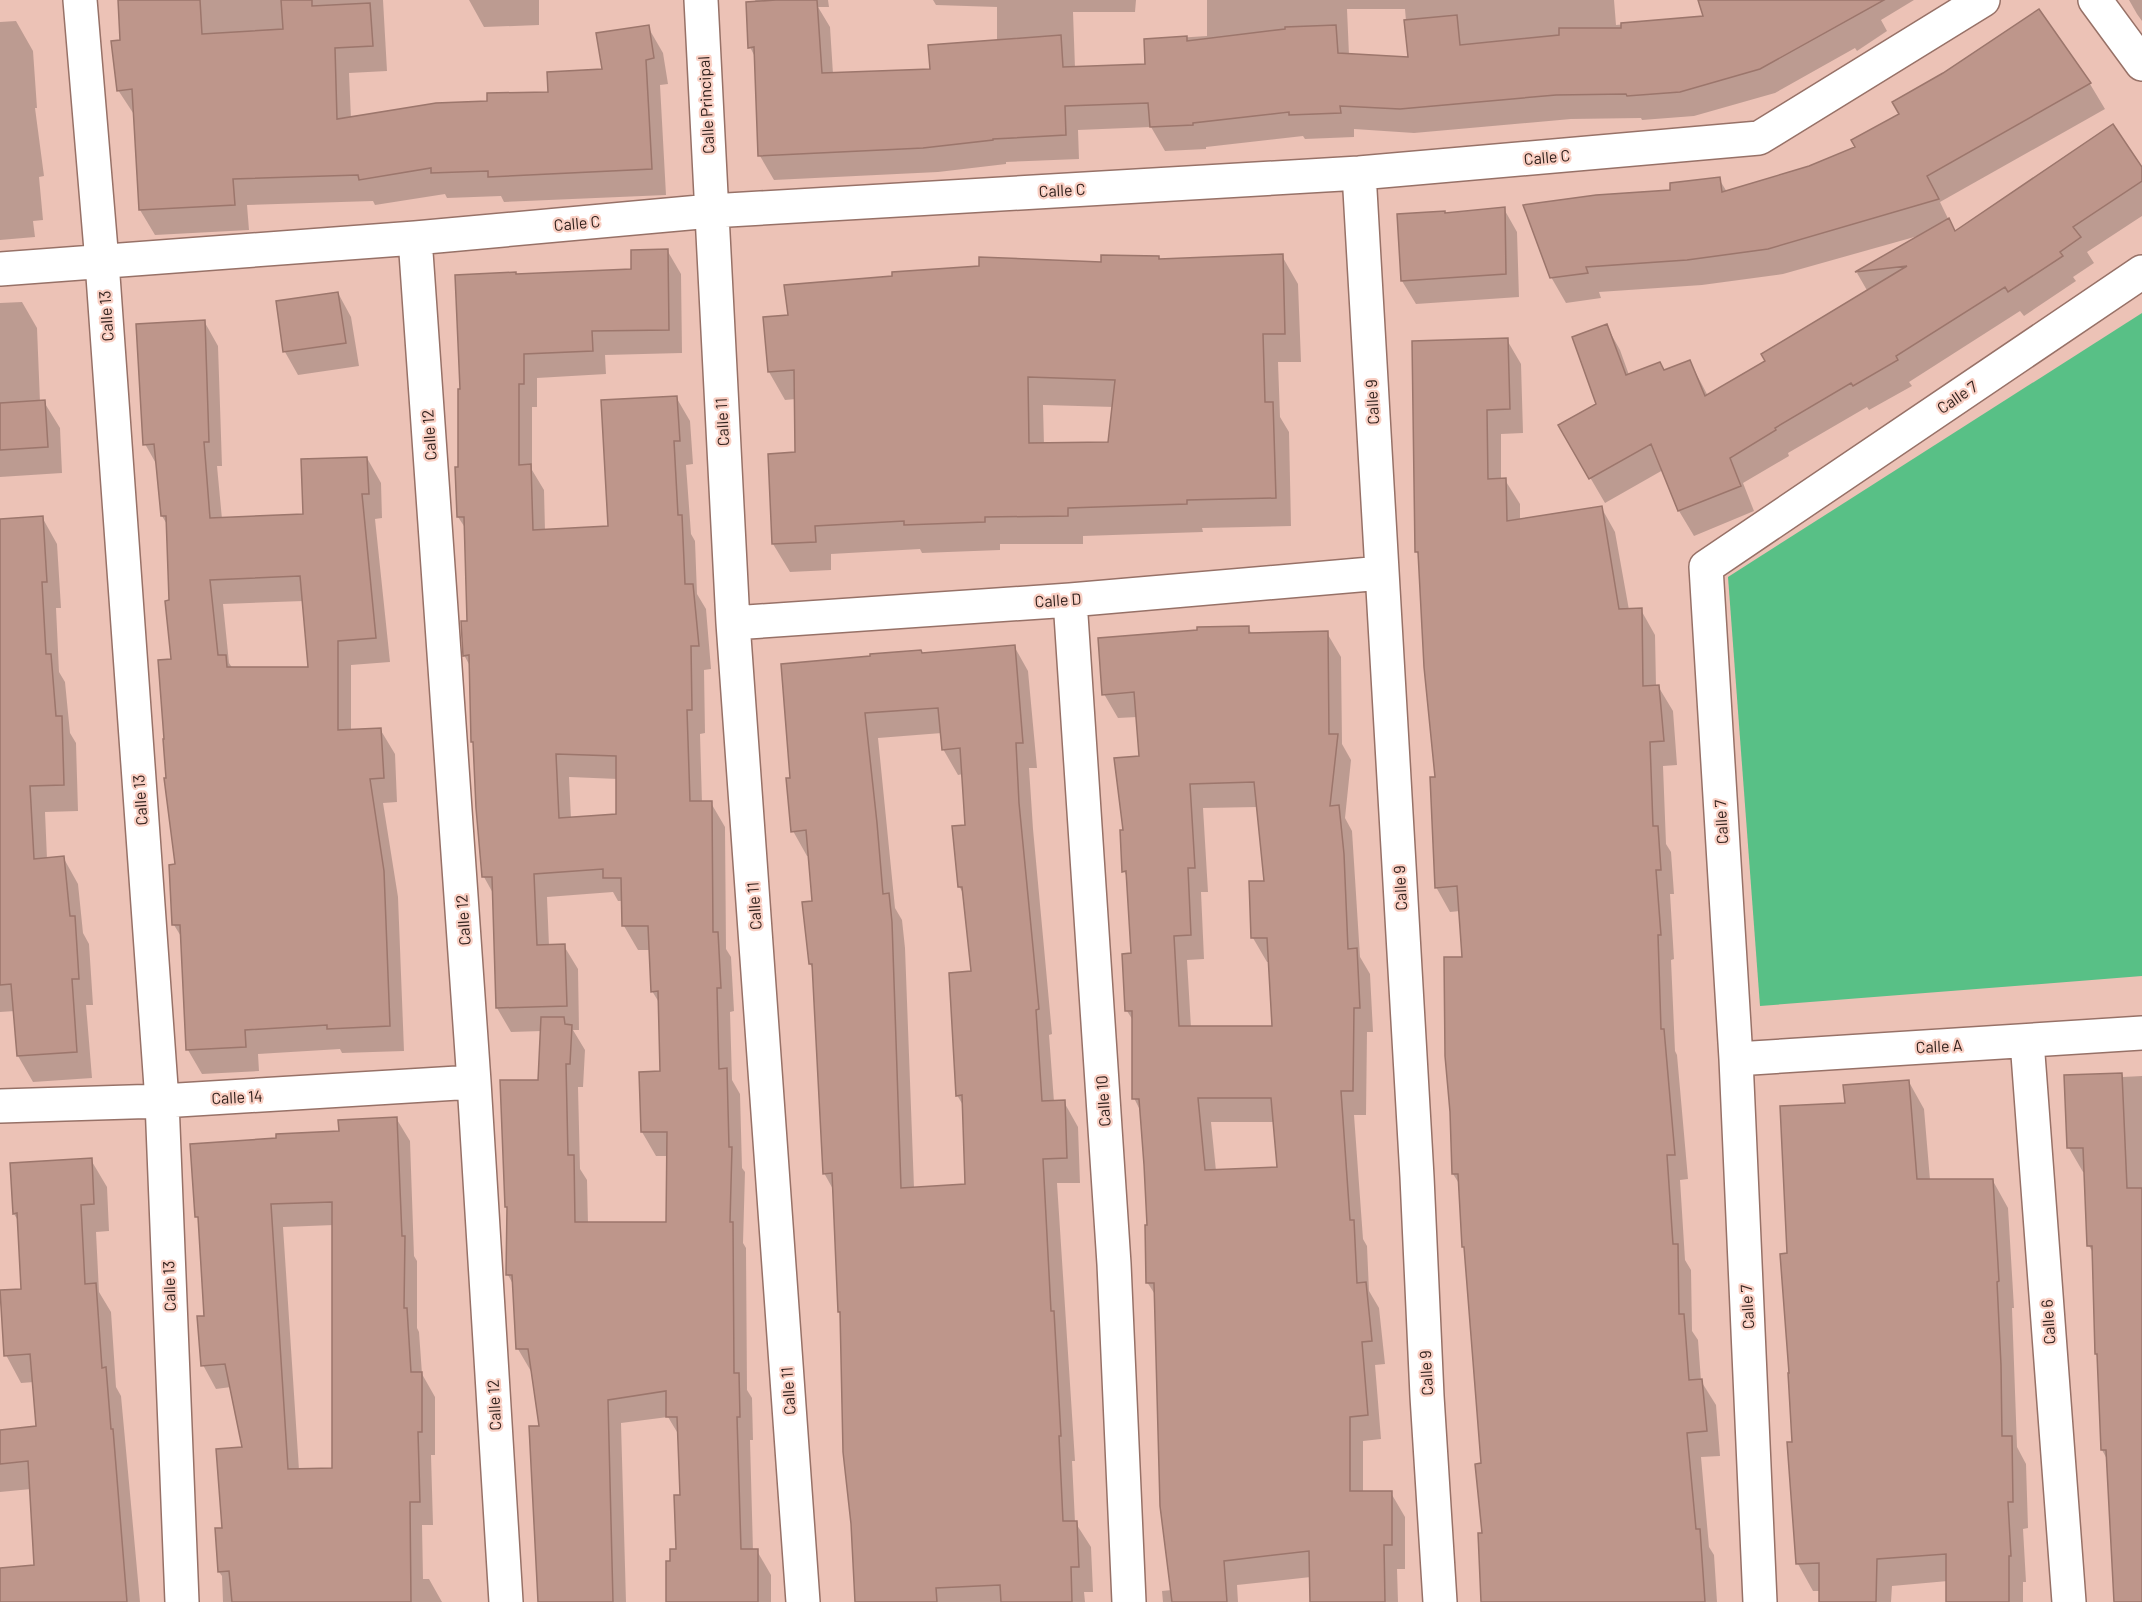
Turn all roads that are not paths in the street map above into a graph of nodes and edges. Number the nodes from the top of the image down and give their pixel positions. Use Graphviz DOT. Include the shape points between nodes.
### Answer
graph roads {
  1 [pos="80,0"];
  2 [pos="701,0"];
  3 [pos="1983,0"];
  4 [pos="2095,0"];
  5 [pos="2142,64"];
  6 [pos="1359,173"];
  7 [pos="711,211"];
  8 [pos="415,238"];
  9 [pos="102,262"];
  10 [pos="0,269"];
  11 [pos="2142,272"];
  12 [pos="1382,573"];
  13 [pos="1070,600"];
  14 [pos="733,623"];
  15 [pos="2142,1033"];
  16 [pos="2027,1041"];
  17 [pos="1736,1059"];
  18 [pos="474,1082"];
  19 [pos="162,1101"];
  20 [pos="0,1106"];
  21 [pos="182,1602"];
  22 [pos="506,1602"];
  23 [pos="802,1602"];
  24 [pos="1129,1602"];
  25 [pos="1440,1602"];
  26 [pos="1760,1602"];
  27 [pos="2069,1602"];
  1 -- 9 [label="street, Calle 13"];
  2 -- 7 [label="street, Calle Principal"];
  3 -- 6 [label="street, Calle C" via="1759,138"];
  4 -- 5 [label="street"];
  6 -- 7 [label="street, Calle C"];
  6 -- 12 [label="street, Calle 9"];
  7 -- 8 [label="street, Calle C"];
  7 -- 14 [label="street, Calle 11"];
  8 -- 9 [label="street, Calle C"];
  8 -- 18 [label="street, Calle 12"];
  9 -- 10 [label="street, Calle C"];
  9 -- 19 [label="street, Calle 13"];
  11 -- 17 [label="street, Calle 7" via="1706,567"];
  12 -- 13 [label="street, Calle D"];
  12 -- 25 [label="street, Calle 9"];
  13 -- 14 [label="street, Calle D"];
  13 -- 24 [label="street, Calle 10" via="1114,1264"];
  14 -- 23 [label="street, Calle 11"];
  15 -- 16 [label="street, Calle A"];
  16 -- 17 [label="street, Calle A"];
  16 -- 27 [label="street, Calle 6"];
  17 -- 26 [label="street, Calle 7"];
  18 -- 19 [label="street, Calle 14"];
  18 -- 22 [label="street, Calle 12"];
  19 -- 20 [label="street, Calle 14"];
  19 -- 21 [label="street, Calle 13"];
}
